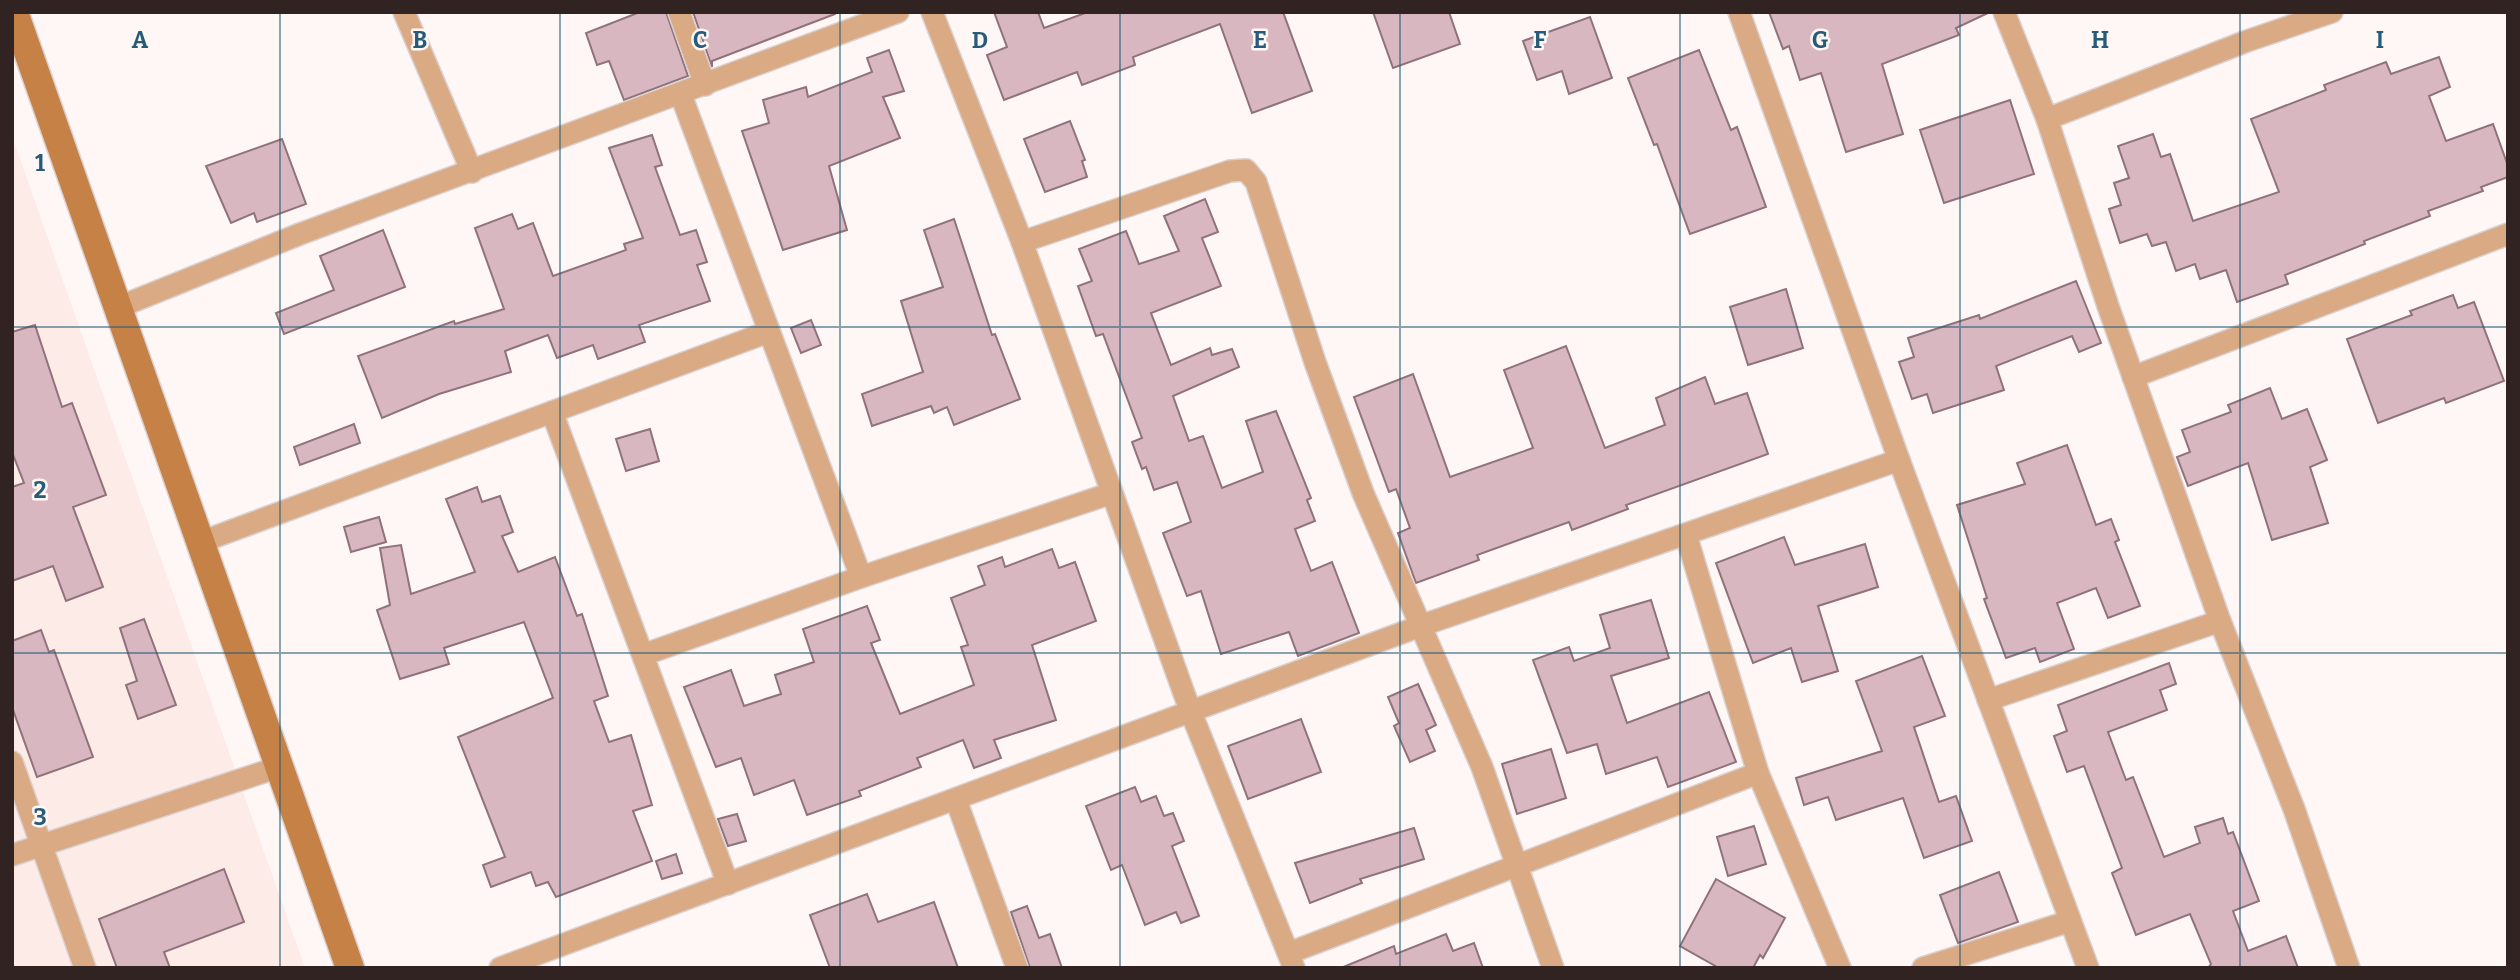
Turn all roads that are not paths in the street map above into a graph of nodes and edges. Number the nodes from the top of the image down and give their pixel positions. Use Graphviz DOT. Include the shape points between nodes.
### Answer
graph roads {
  1 [pos="15,12"];
  2 [pos="404,12"];
  3 [pos="679,12"];
  4 [pos="898,12"];
  5 [pos="932,12"];
  6 [pos="1739,12"];
  7 [pos="2004,12"];
  8 [pos="2332,12"];
  9 [pos="22,65"];
  10 [pos="705,85"];
  11 [pos="681,95"];
  12 [pos="2047,120"];
  13 [pos="472,172"];
  14 [pos="2508,234"];
  15 [pos="1022,242"];
  16 [pos="118,307"];
  17 [pos="768,332"];
  18 [pos="2133,377"];
  19 [pos="552,412"];
  20 [pos="1899,460"];
  21 [pos="1112,493"];
  22 [pos="1686,535"];
  23 [pos="201,542"];
  24 [pos="861,576"];
  25 [pos="2220,621"];
  26 [pos="1423,625"];
  27 [pos="643,655"];
  28 [pos="1988,700"];
  29 [pos="1190,710"];
  30 [pos="12,762"];
  31 [pos="279,767"];
  32 [pos="1758,772"];
  33 [pos="956,800"];
  34 [pos="42,845"];
  35 [pos="12,855"];
  36 [pos="1517,867"];
  37 [pos="727,884"];
  38 [pos="2070,921"];
  39 [pos="1291,960"];
  40 [pos="85,968"];
  41 [pos="351,968"];
  42 [pos="500,968"];
  43 [pos="1017,968"];
  44 [pos="1553,968"];
  45 [pos="1840,968"];
  46 [pos="1923,968"];
  47 [pos="2088,968"];
  48 [pos="2349,968"];
  1 -- 9 [label="street"];
  2 -- 13 [label="street"];
  3 -- 10 [label="street"];
  4 -- 10 [label="street"];
  5 -- 15 [label="street"];
  6 -- 20 [label="street"];
  7 -- 12 [label="street"];
  8 -- 12 [label="street"];
  9 -- 16 [label="street"];
  10 -- 11 [label="street"];
  11 -- 13 [label="street"];
  11 -- 17 [label="street"];
  12 -- 18 [label="street"];
  13 -- 16 [label="street"];
  14 -- 18 [label="street"];
  15 -- 21 [label="street"];
  15 -- 26 [label="street" via="1230,171 1246,170 1256,182 1363,493"];
  16 -- 23 [label="street"];
  17 -- 19 [label="street"];
  17 -- 24 [label="street"];
  18 -- 25 [label="street"];
  19 -- 23 [label="street"];
  19 -- 27 [label="street"];
  20 -- 22 [label="street"];
  20 -- 28 [label="street"];
  21 -- 24 [label="street"];
  21 -- 29 [label="street"];
  22 -- 26 [label="street"];
  22 -- 32 [label="street"];
  23 -- 31 [label="street"];
  24 -- 27 [label="street"];
  25 -- 28 [label="street"];
  25 -- 48 [label="street" via="2294,809"];
  26 -- 29 [label="street"];
  26 -- 36 [label="street" via="1482,767"];
  27 -- 37 [label="street"];
  28 -- 38 [label="street"];
  29 -- 33 [label="street"];
  29 -- 39 [label="street"];
  30 -- 34 [label="street"];
  31 -- 34 [label="street"];
  31 -- 41 [label="street"];
  32 -- 36 [label="street"];
  32 -- 45 [label="street"];
  33 -- 37 [label="street"];
  33 -- 43 [label="street"];
  34 -- 35 [label="street"];
  34 -- 40 [label="street"];
  36 -- 39 [label="street"];
  36 -- 44 [label="street"];
  37 -- 42 [label="street"];
  38 -- 46 [label="street"];
  38 -- 47 [label="street"];
}
